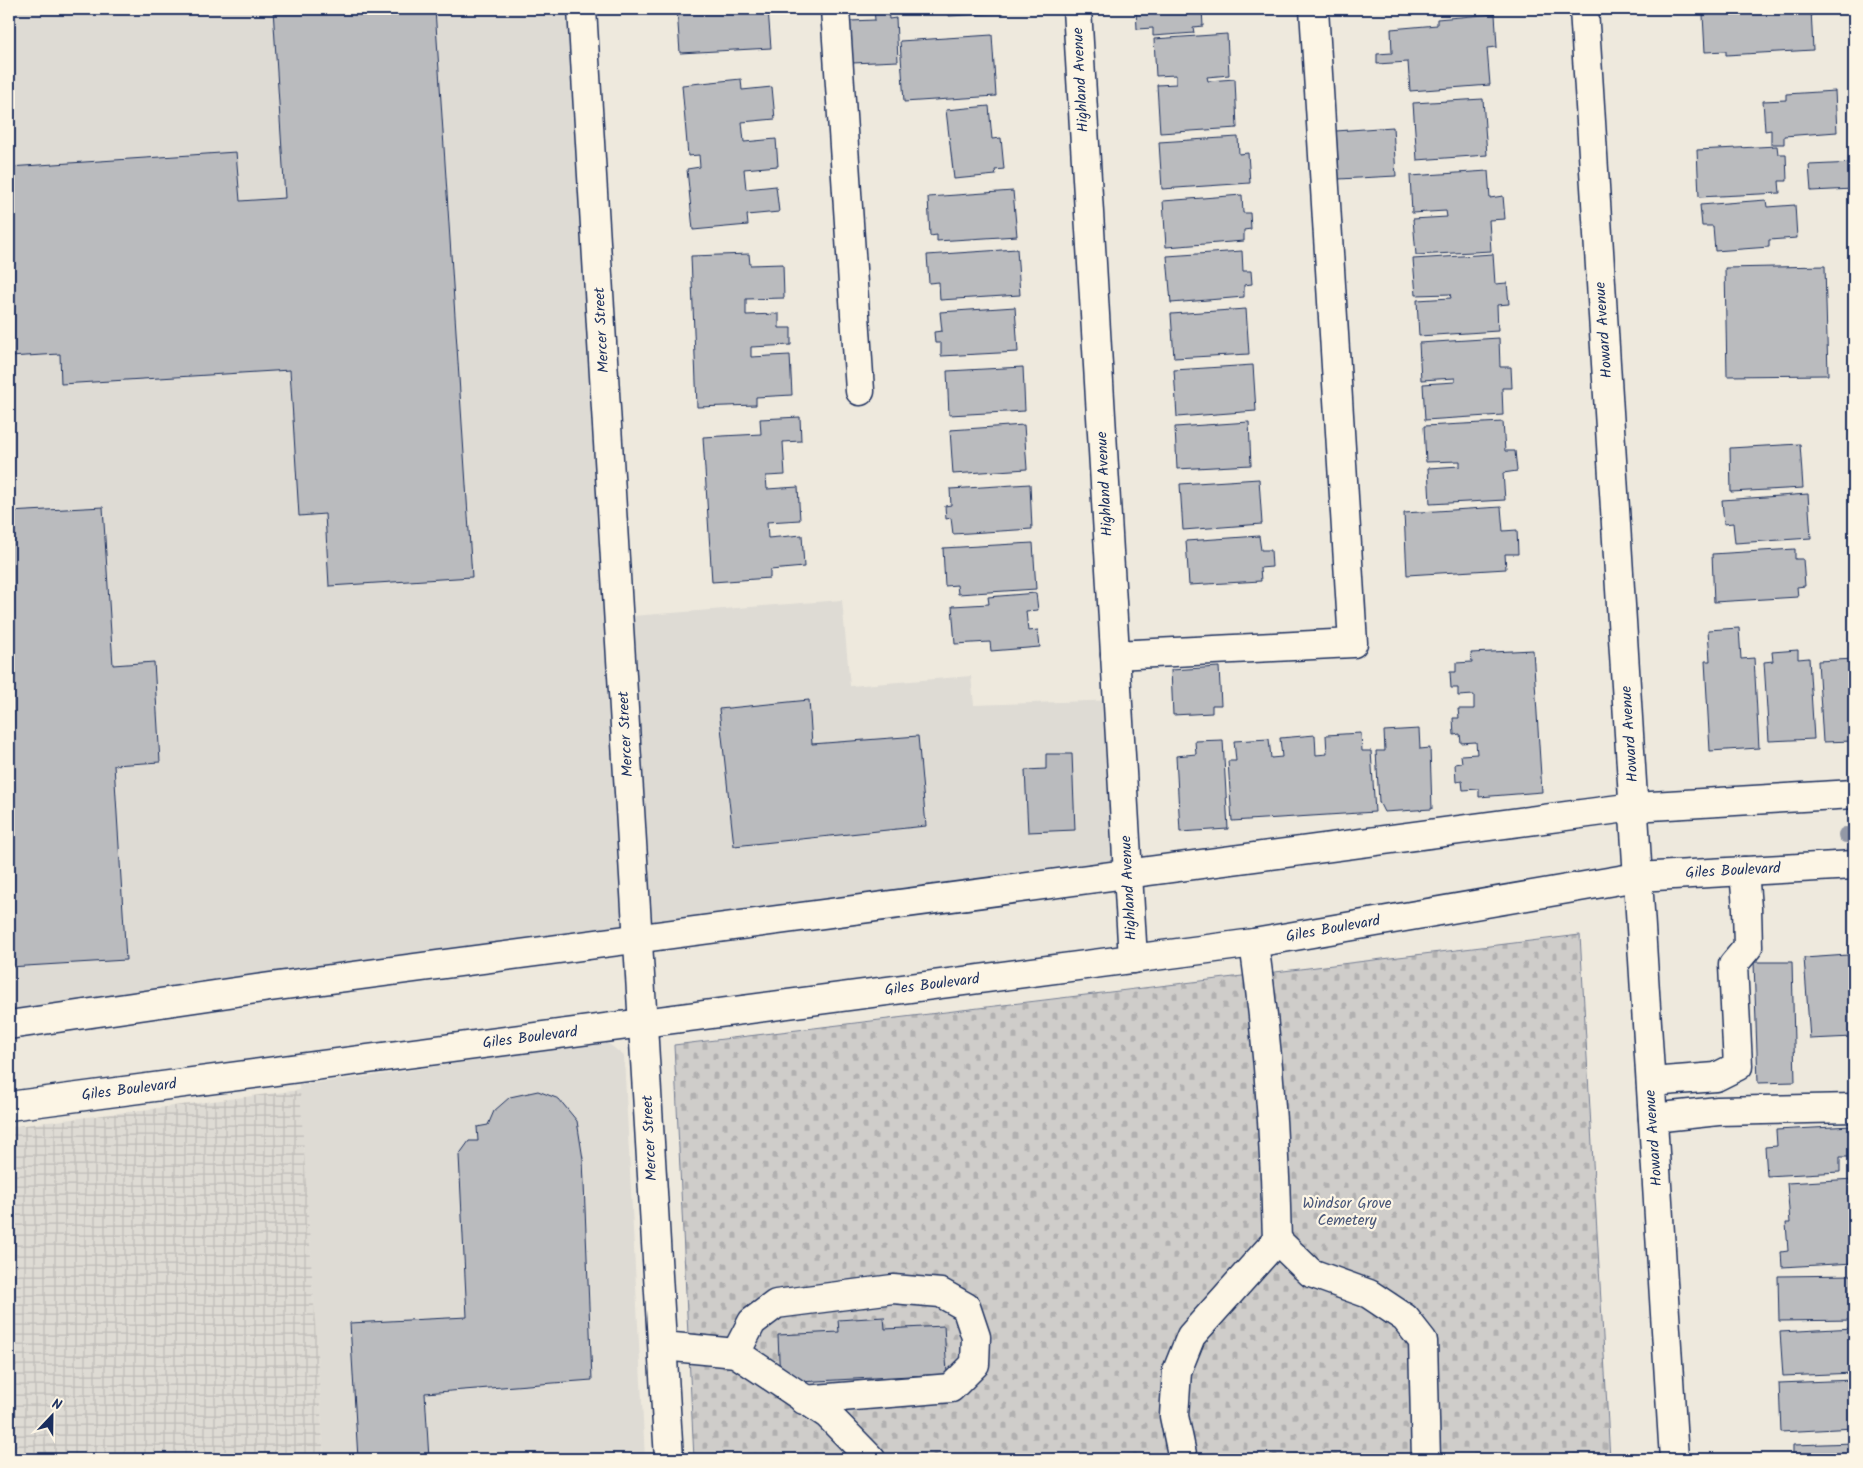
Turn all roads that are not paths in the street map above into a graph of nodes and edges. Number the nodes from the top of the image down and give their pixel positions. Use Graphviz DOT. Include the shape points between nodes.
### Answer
graph roads {
  1 [pos="582,9"];
  2 [pos="835,9"];
  3 [pos="1076,9"];
  4 [pos="1314,9"];
  5 [pos="1584,9"];
  6 [pos="860,391"];
  7 [pos="1115,654"];
  8 [pos="1854,794"];
  9 [pos="1634,807"];
  10 [pos="1854,865"];
  11 [pos="1744,871"];
  12 [pos="1128,874"];
  13 [pos="1638,877"];
  14 [pos="638,938"];
  15 [pos="1254,943"];
  16 [pos="1133,959"];
  17 [pos="643,1023"];
  18 [pos="9,1025"];
  19 [pos="1650,1082"];
  20 [pos="9,1106"];
  21 [pos="1854,1108"];
  22 [pos="1653,1118"];
  23 [pos="1277,1240"];
  24 [pos="662,1346"];
  25 [pos="736,1353"];
  26 [pos="804,1400"];
  27 [pos="670,1459"];
  28 [pos="871,1459"];
  29 [pos="1183,1459"];
  30 [pos="1426,1459"];
  31 [pos="1674,1459"];
  1 -- 14 [label="street, Mercer Street"];
  2 -- 6 [label="street"];
  3 -- 7 [label="street, Highland Avenue"];
  4 -- 7 [label="street" via="1353,643"];
  5 -- 9 [label="street, Howard Avenue"];
  7 -- 12 [label="street, Highland Avenue"];
  8 -- 9 [label="street"];
  9 -- 12 [label="street"];
  9 -- 13 [label="street, Howard Avenue"];
  10 -- 11 [label="street, Giles Boulevard"];
  11 -- 13 [label="street, Giles Boulevard"];
  11 -- 19 [label="street" via="1748,947 1733,965 1738,1066 1716,1077"];
  12 -- 14 [label="street"];
  12 -- 16 [label="street, Highland Avenue"];
  13 -- 15 [label="street, Giles Boulevard"];
  13 -- 19 [label="street, Howard Avenue"];
  14 -- 17 [label="street, Mercer Street"];
  14 -- 18 [label="street"];
  15 -- 16 [label="street, Giles Boulevard"];
  15 -- 23 [label="street" via="1267,1047"];
  16 -- 17 [label="street, Giles Boulevard"];
  17 -- 20 [label="street, Giles Boulevard"];
  17 -- 24 [label="street, Mercer Street"];
  19 -- 22 [label="street, Howard Avenue"];
  21 -- 22 [label="street" via="1718,1111"];
  22 -- 31 [label="street, Howard Avenue"];
  23 -- 29 [label="street" via="1191,1336 1176,1380 1174,1416"];
  23 -- 30 [label="street" via="1311,1273 1369,1294 1405,1318 1422,1341"];
  24 -- 25 [label="street"];
  24 -- 27 [label="street, Mercer Street"];
  25 -- 26 [label="street"];
  25 -- 26 [label="street" via="752,1322 776,1304 894,1289 941,1293 966,1307 976,1336 974,1364 951,1388"];
  26 -- 28 [label="street" via="826,1414"];
}
